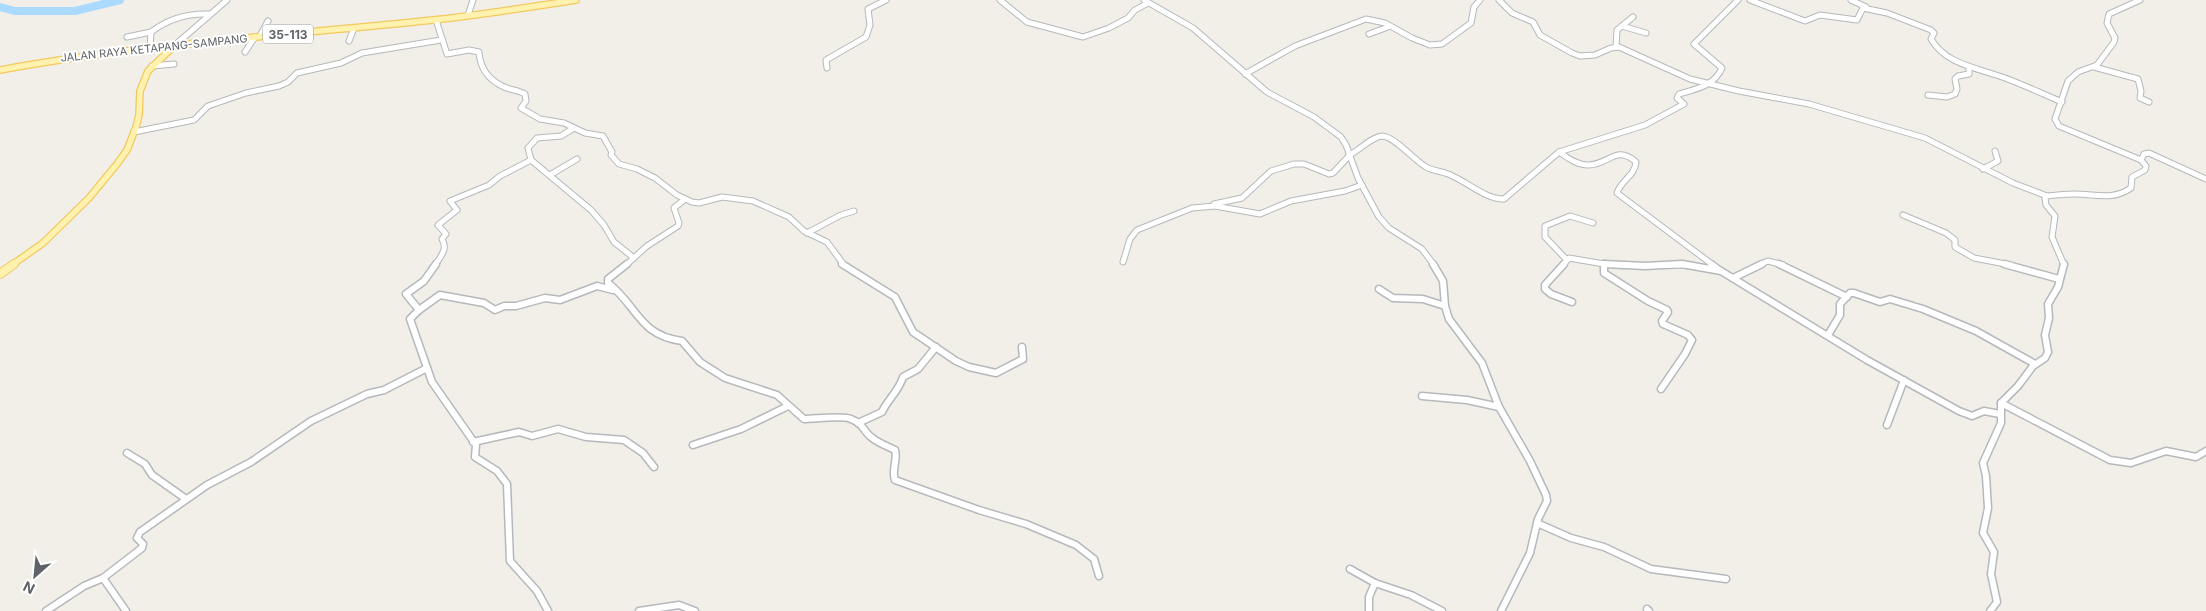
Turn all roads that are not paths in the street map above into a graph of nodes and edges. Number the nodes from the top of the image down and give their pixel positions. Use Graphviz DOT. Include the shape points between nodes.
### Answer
graph roads {
  1 [pos="227,0"];
  2 [pos="473,0"];
  3 [pos="576,0"];
  4 [pos="886,0"];
  5 [pos="1000,0"];
  6 [pos="1480,0"];
  7 [pos="1500,0"];
  8 [pos="1738,0"];
  9 [pos="1750,0"];
  10 [pos="1851,0"];
  11 [pos="2140,0"];
  12 [pos="1146,1"];
  13 [pos="552,2"];
  14 [pos="1866,7"];
  15 [pos="210,14"];
  16 [pos="468,15"];
  17 [pos="1633,17"];
  18 [pos="268,20"];
  19 [pos="436,20"];
  20 [pos="1622,26"];
  21 [pos="1390,27"];
  22 [pos="354,28"];
  23 [pos="151,32"];
  24 [pos="1646,33"];
  25 [pos="1369,34"];
  26 [pos="127,37"];
  27 [pos="257,37"];
  28 [pos="441,40"];
  29 [pos="349,42"];
  30 [pos="175,45"];
  31 [pos="1616,47"];
  32 [pos="150,48"];
  33 [pos="245,52"];
  34 [pos="174,64"];
  35 [pos="152,66"];
  36 [pos="1969,67"];
  37 [pos="827,68"];
  38 [pos="2094,68"];
  39 [pos="0,70"];
  40 [pos="1245,74"];
  41 [pos="1709,84"];
  42 [pos="1928,95"];
  43 [pos="2062,102"];
  44 [pos="2149,102"];
  45 [pos="574,128"];
  46 [pos="134,132"];
  47 [pos="1994,151"];
  48 [pos="1559,152"];
  49 [pos="1349,156"];
  50 [pos="577,159"];
  51 [pos="532,160"];
  52 [pos="2141,160"];
  53 [pos="1983,168"];
  54 [pos="550,175"];
  55 [pos="2206,179"];
  56 [pos="1362,186"];
  57 [pos="2047,196"];
  58 [pos="685,199"];
  59 [pos="1205,206"];
  60 [pos="854,212"];
  61 [pos="1903,215"];
  62 [pos="1594,224"];
  63 [pos="808,232"];
  64 [pos="634,258"];
  65 [pos="1566,259"];
  66 [pos="1123,262"];
  67 [pos="1604,264"];
  68 [pos="12,265"];
  69 [pos="0,270"];
  70 [pos="1721,271"];
  71 [pos="0,274"];
  72 [pos="1733,278"];
  73 [pos="2059,279"];
  74 [pos="1379,289"];
  75 [pos="620,292"];
  76 [pos="1847,296"];
  77 [pos="1572,302"];
  78 [pos="1445,306"];
  79 [pos="419,310"];
  80 [pos="1828,335"];
  81 [pos="936,347"];
  82 [pos="1022,347"];
  83 [pos="2035,364"];
  84 [pos="427,368"];
  85 [pos="1904,380"];
  86 [pos="1660,389"];
  87 [pos="1422,396"];
  88 [pos="2001,403"];
  89 [pos="788,406"];
  90 [pos="1499,407"];
  91 [pos="2000,414"];
  92 [pos="858,423"];
  93 [pos="1887,425"];
  94 [pos="473,442"];
  95 [pos="693,446"];
  96 [pos="2206,451"];
  97 [pos="127,453"];
  98 [pos="654,467"];
  99 [pos="186,499"];
  100 [pos="1537,523"];
  101 [pos="1350,569"];
  102 [pos="1100,576"];
  103 [pos="103,578"];
  104 [pos="1726,579"];
  105 [pos="1375,584"];
  106 [pos="46,611"];
  107 [pos="126,611"];
  108 [pos="548,611"];
  109 [pos="639,611"];
  110 [pos="695,611"];
  111 [pos="1369,611"];
  112 [pos="1442,611"];
  113 [pos="1501,611"];
  114 [pos="1990,611"];
  1 -- 15 [label="street"];
  2 -- 16 [label="street"];
  3 -- 13 [label="main road, JALAN RAYA KETAPANG-SAMPANG / 35-113"];
  4 -- 37 [label="street" via="868,9 870,25 866,37 826,60"];
  5 -- 12 [label="street" via="1027,22 1083,37 1129,17"];
  6 -- 21 [label="street" via="1474,8 1471,23 1446,43 1422,43"];
  7 -- 31 [label="street" via="1512,13 1533,22 1540,35 1572,53 1595,55"];
  8 -- 41 [label="street" via="1694,44 1722,68"];
  9 -- 14 [label="street" via="1804,21 1820,15 1857,20"];
  10 -- 14 [label="street"];
  11 -- 38 [label="street" via="2109,14 2107,23 2115,40"];
  12 -- 40 [label="street" via="1193,28"];
  13 -- 16 [label="main road, JALAN RAYA KETAPANG-SAMPANG / 35-113"];
  14 -- 36 [label="street" via="1931,30 1935,46 1951,59"];
  15 -- 23 [label="street" via="178,17"];
  15 -- 30 [label="street"];
  16 -- 19 [label="main road, JALAN RAYA KETAPANG-SAMPANG / 35-113"];
  17 -- 20 [label="street"];
  18 -- 27 [label="street"];
  19 -- 22 [label="main road, JALAN RAYA KETAPANG-SAMPANG / 35-113"];
  19 -- 28 [label="street"];
  20 -- 24 [label="street"];
  20 -- 31 [label="street" via="1616,31"];
  21 -- 25 [label="street"];
  21 -- 40 [label="street" via="1366,19 1294,46"];
  22 -- 27 [label="main road, JALAN RAYA KETAPANG-SAMPANG / 35-113"];
  22 -- 29 [label="street"];
  23 -- 26 [label="street"];
  23 -- 32 [label="street"];
  27 -- 30 [label="main road, JALAN RAYA KETAPANG-SAMPANG / 35-113"];
  27 -- 33 [label="street"];
  28 -- 45 [label="street" via="448,55 469,50 479,52 485,72 502,86 525,94 523,111"];
  28 -- 46 [label="street" via="362,53 341,63 296,73 279,86 208,106 194,120"];
  30 -- 32 [label="main road, JALAN RAYA KETAPANG-SAMPANG / 35-113"];
  30 -- 35 [label="main road"];
  31 -- 41 [label="street" via="1679,75"];
  32 -- 39 [label="main road, JALAN RAYA KETAPANG-SAMPANG / 35-113"];
  34 -- 35 [label="street"];
  35 -- 46 [label="main road" via="140,91"];
  36 -- 42 [label="street" via="1969,74 1955,79 1956,94 1947,97"];
  36 -- 43 [label="street" via="2003,77"];
  38 -- 43 [label="street" via="2078,72 2068,81"];
  38 -- 44 [label="street" via="2139,79 2140,97"];
  40 -- 49 [label="street" via="1267,92 1330,128 1341,137"];
  41 -- 48 [label="street" via="1679,94 1677,98 1684,104 1662,117"];
  41 -- 53 [label="street" via="1809,104 1910,132"];
  43 -- 52 [label="street" via="2055,119 2059,126"];
  45 -- 51 [label="street" via="559,136 535,139 528,150"];
  45 -- 58 [label="street" via="585,134 603,136 616,163 655,178"];
  46 -- 68 [label="main road" via="122,159 89,198 38,248"];
  47 -- 53 [label="street" via="1998,161"];
  48 -- 49 [label="street" via="1500,200 1449,174 1428,168 1389,138 1376,137"];
  48 -- 70 [label="street" via="1574,164 1585,166 1604,162 1617,154 1629,156 1636,162 1635,171 1619,186 1617,193"];
  49 -- 56 [label="street"];
  49 -- 59 [label="street" via="1345,163 1329,174 1300,163 1277,168 1242,198"];
  50 -- 54 [label="street"];
  51 -- 54 [label="street"];
  51 -- 79 [label="street" via="489,185 450,202 457,210 438,225 446,234 442,239 444,251 424,281 406,294"];
  52 -- 55 [label="street" via="2144,154 2149,153"];
  52 -- 57 [label="street" via="2146,164 2145,170 2132,178 2131,188 2118,196 2069,193"];
  53 -- 57 [label="street"];
  54 -- 64 [label="street" via="591,210 614,242"];
  56 -- 59 [label="street" via="1291,201 1260,214"];
  56 -- 78 [label="street" via="1383,223 1429,256 1443,280"];
  57 -- 73 [label="street" via="2044,201 2056,219 2053,242 2063,262"];
  58 -- 63 [label="street" via="696,203 722,197 756,202 789,217"];
  58 -- 64 [label="street" via="674,208 679,225 646,246"];
  59 -- 66 [label="street" via="1137,230 1130,239"];
  60 -- 63 [label="street" via="837,216"];
  61 -- 73 [label="street" via="1946,232 1955,240 1955,248 1963,254"];
  62 -- 65 [label="street" via="1565,216 1545,226 1545,237"];
  63 -- 81 [label="street" via="827,242 841,262 895,297 913,332"];
  64 -- 75 [label="street" via="608,280"];
  65 -- 67 [label="street" via="1571,257"];
  65 -- 77 [label="street" via="1545,285 1551,294"];
  67 -- 70 [label="street" via="1682,264"];
  67 -- 86 [label="street" via="1604,272 1609,277 1667,310 1663,324 1691,337 1692,342 1685,354"];
  68 -- 69 [label="street"];
  68 -- 71 [label="main road"];
  70 -- 72 [label="street"];
  72 -- 76 [label="street" via="1768,261 1786,266"];
  72 -- 80 [label="street"];
  73 -- 83 [label="street" via="2048,304 2045,335 2048,352"];
  74 -- 78 [label="street" via="1394,298 1424,299"];
  75 -- 79 [label="street" via="597,286 560,300 545,298 495,310 484,303 440,295"];
  75 -- 89 [label="street" via="644,325 668,339 682,341 700,362 725,378 777,395"];
  76 -- 80 [label="street" via="1840,304 1840,315"];
  76 -- 83 [label="street" via="1854,293 1880,302 1890,300 1911,304 1976,331"];
  78 -- 90 [label="street" via="1451,322 1482,363"];
  79 -- 84 [label="street" via="410,320"];
  80 -- 85 [label="street"];
  81 -- 82 [label="street" via="956,361 996,373 1023,359"];
  81 -- 92 [label="street" via="918,369 903,377 898,391 879,414"];
  83 -- 88 [label="street"];
  84 -- 94 [label="street" via="434,386"];
  84 -- 99 [label="street" via="311,421 251,462"];
  85 -- 91 [label="street" via="1968,415 1984,411"];
  85 -- 93 [label="street"];
  87 -- 90 [label="street"];
  88 -- 91 [label="street"];
  88 -- 96 [label="street" via="2110,460 2131,463 2166,451 2196,457"];
  89 -- 92 [label="street" via="807,420 843,417"];
  89 -- 95 [label="street" via="741,430"];
  90 -- 100 [label="street" via="1546,495"];
  91 -- 114 [label="street" via="2001,423 1983,463 1988,508 1983,534 1994,552 1990,574 1997,602"];
  92 -- 102 [label="street" via="873,439 895,450 895,480 1026,524 1076,545 1094,559"];
  94 -- 98 [label="street" via="503,434 519,432 532,436 558,429 586,437 624,440"];
  94 -- 108 [label="street" via="476,445 475,457 497,470 507,484 510,561 537,591"];
  97 -- 99 [label="street"];
  99 -- 103 [label="street" via="140,532 137,538 143,544 142,548"];
  100 -- 104 [label="street" via="1604,547 1651,569"];
  100 -- 113 [label="street" via="1530,553"];
  101 -- 105 [label="street"];
  103 -- 106 [label="street" via="84,586"];
  103 -- 107 [label="street"];
  105 -- 111 [label="street" via="1369,597"];
  105 -- 112 [label="street" via="1411,595"];
  109 -- 110 [label="street" via="679,605"];
}
